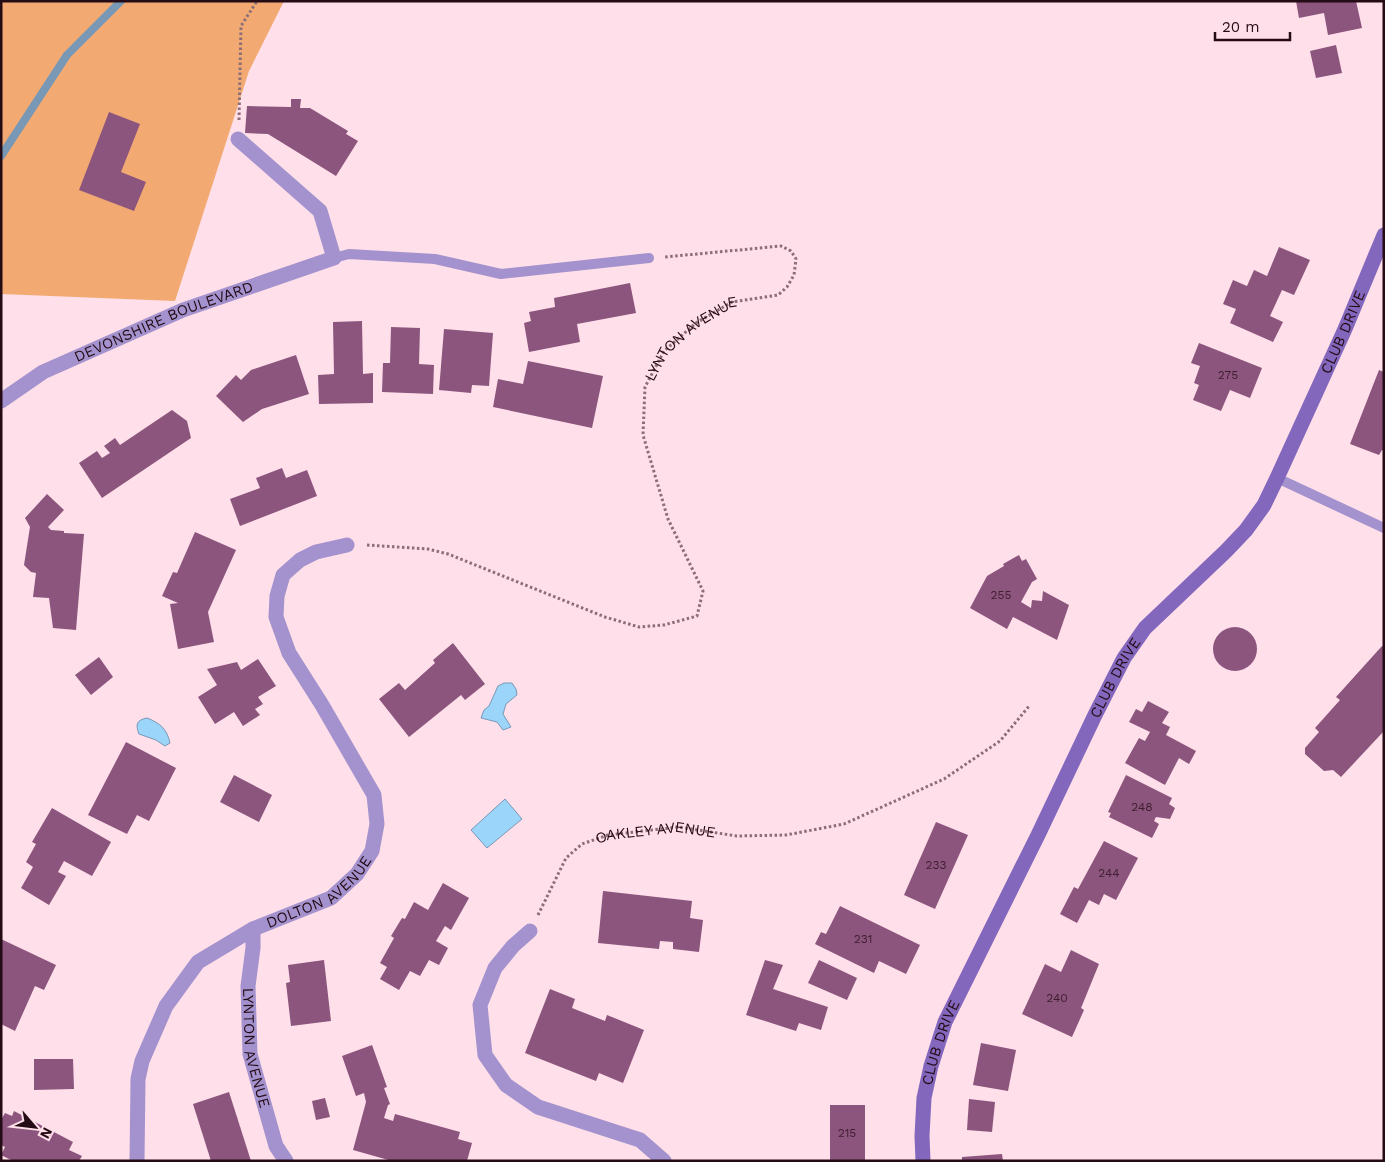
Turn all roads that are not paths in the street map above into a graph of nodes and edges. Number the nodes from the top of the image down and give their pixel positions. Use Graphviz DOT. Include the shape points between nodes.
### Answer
graph roads {
  1 [pos="238,139"];
  2 [pos="1384,235"];
  3 [pos="334,258"];
  4 [pos="649,258"];
  5 [pos="1,402"];
  6 [pos="1277,478"];
  7 [pos="1384,528"];
  8 [pos="348,545"];
  9 [pos="253,929"];
  10 [pos="530,931"];
  11 [pos="138,1161"];
  12 [pos="286,1161"];
  13 [pos="664,1161"];
  14 [pos="923,1161"];
  1 -- 3 [label="street" via="320,211"];
  2 -- 6 [label="street, CLUB DRIVE"];
  3 -- 4 [label="lane" via="349,254 435,259 501,274"];
  3 -- 5 [label="street, DEVONSHIRE BOULEVARD" via="183,310 42,372"];
  6 -- 7 [label="lane"];
  6 -- 14 [label="street, CLUB DRIVE" via="1264,505 1246,530 1145,628 1120,666 945,1022 924,1098"];
  8 -- 9 [label="street, DOLTON AVENUE" via="316,552 300,560 283,575 276,617 289,653 374,795 378,824 372,851 358,874 331,898"];
  9 -- 11 [label="street, DOLTON AVENUE" via="198,962 166,1006 142,1061 138,1079"];
  9 -- 12 [label="street, LYNTON AVENUE" via="248,986 250,1054 276,1146"];
  10 -- 13 [label="street" via="495,968 480,1005 485,1055 506,1085 538,1107 640,1140"];
}
